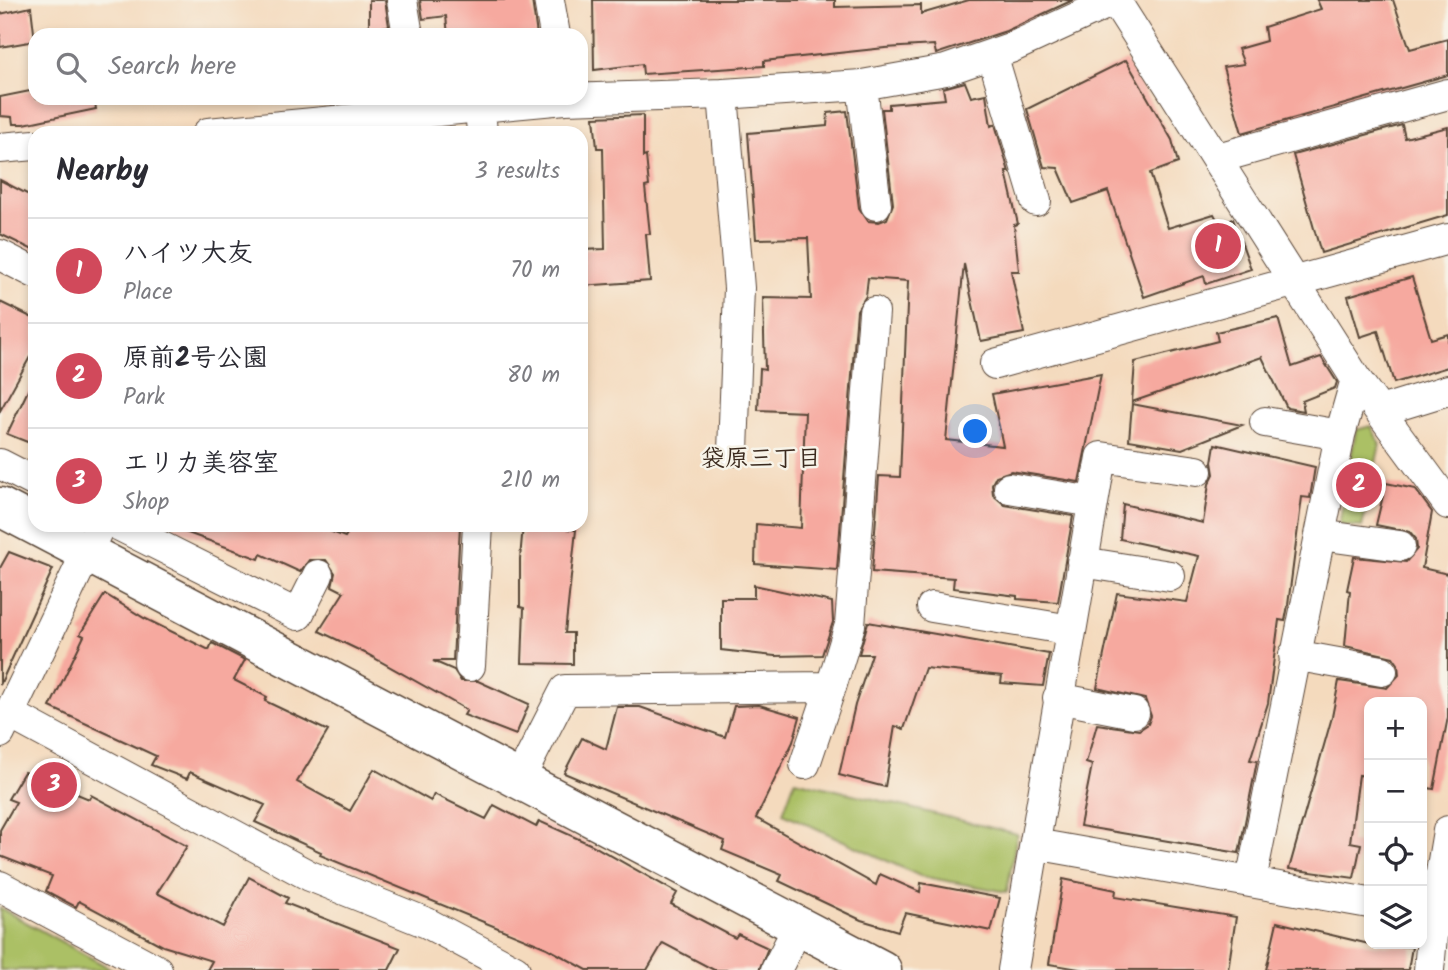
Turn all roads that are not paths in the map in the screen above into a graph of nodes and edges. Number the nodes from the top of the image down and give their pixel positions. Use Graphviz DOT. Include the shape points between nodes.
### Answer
graph roads {
  1 [pos="402,0"];
  2 [pos="549,0"];
  3 [pos="1115,0"];
  4 [pos="407,28"];
  5 [pos="554,28"];
  6 [pos="992,54"];
  7 [pos="862,85"];
  8 [pos="723,94"];
  9 [pos="1448,94"];
  10 [pos="588,97"];
  11 [pos="538,105"];
  12 [pos="419,106"];
  13 [pos="481,120"];
  14 [pos="307,126"];
  15 [pos="28,146"];
  16 [pos="0,148"];
  17 [pos="1218,158"];
  18 [pos="1036,201"];
  19 [pos="876,205"];
  20 [pos="1448,239"];
  21 [pos="0,255"];
  22 [pos="28,269"];
  23 [pos="1294,281"];
  24 [pos="874,312"];
  25 [pos="995,364"];
  26 [pos="1356,379"];
  27 [pos="1448,390"];
  28 [pos="1380,411"];
  29 [pos="1265,422"];
  30 [pos="1339,435"];
  31 [pos="733,451"];
  32 [pos="0,464"];
  33 [pos="1196,471"];
  34 [pos="28,478"];
  35 [pos="1009,488"];
  36 [pos="1093,502"];
  37 [pos="1448,504"];
  38 [pos="4,518"];
  39 [pos="28,524"];
  40 [pos="63,532"];
  41 [pos="132,532"];
  42 [pos="478,532"];
  43 [pos="1320,534"];
  44 [pos="93,539"];
  45 [pos="1400,546"];
  46 [pos="1082,562"];
  47 [pos="318,575"];
  48 [pos="1170,576"];
  49 [pos="932,607"];
  50 [pos="1071,630"];
  51 [pos="1294,655"];
  52 [pos="470,666"];
  53 [pos="1382,671"];
  54 [pos="831,687"];
  55 [pos="1058,698"];
  56 [pos="1134,713"];
  57 [pos="5,723"];
  58 [pos="805,764"];
  59 [pos="519,780"];
  60 [pos="1448,831"];
  61 [pos="1035,844"];
  62 [pos="1251,881"];
  63 [pos="0,887"];
  64 [pos="1364,902"];
  65 [pos="1428,913"];
  66 [pos="798,927"];
  67 [pos="157,970"];
  68 [pos="515,970"];
  69 [pos="776,970"];
  70 [pos="882,970"];
  71 [pos="1013,970"];
  72 [pos="1429,970"];
  1 -- 4 [label="street"];
  2 -- 5 [label="street"];
  3 -- 6 [label="street"];
  3 -- 17 [label="street"];
  6 -- 7 [label="street" via="946,70"];
  6 -- 18 [label="street"];
  7 -- 8 [label="street"];
  7 -- 19 [label="street"];
  8 -- 10 [label="street"];
  8 -- 31 [label="street" via="739,288"];
  9 -- 17 [label="street"];
  11 -- 13 [label="street"];
  12 -- 13 [label="street"];
  12 -- 14 [label="street"];
  15 -- 16 [label="street"];
  17 -- 23 [label="street"];
  20 -- 23 [label="street"];
  21 -- 22 [label="street"];
  23 -- 25 [label="street"];
  23 -- 26 [label="street"];
  24 -- 54 [label="street" via="850,625"];
  26 -- 28 [label="street"];
  26 -- 30 [label="street"];
  27 -- 28 [label="street"];
  28 -- 37 [label="street"];
  29 -- 30 [label="street"];
  30 -- 43 [label="street"];
  32 -- 34 [label="street"];
  33 -- 36 [label="street" via="1101,457"];
  35 -- 36 [label="street"];
  36 -- 46 [label="street"];
  38 -- 39 [label="street"];
  40 -- 44 [label="street"];
  41 -- 47 [label="street" via="298,615"];
  42 -- 52 [label="street"];
  43 -- 45 [label="street"];
  43 -- 51 [label="street"];
  44 -- 57 [label="street"];
  44 -- 59 [label="street"];
  46 -- 48 [label="street"];
  46 -- 50 [label="street"];
  49 -- 50 [label="street"];
  50 -- 55 [label="street"];
  51 -- 53 [label="street"];
  51 -- 62 [label="street"];
  54 -- 58 [label="street"];
  54 -- 59 [label="street" via="565,690"];
  55 -- 56 [label="street"];
  55 -- 61 [label="street"];
  57 -- 68 [label="street" via="310,876 427,923"];
  59 -- 66 [label="street"];
  60 -- 65 [label="street"];
  61 -- 62 [label="street"];
  61 -- 71 [label="street"];
  62 -- 64 [label="street"];
  63 -- 67 [label="street"];
  65 -- 72 [label="street"];
  66 -- 69 [label="street"];
  66 -- 70 [label="street"];
}
